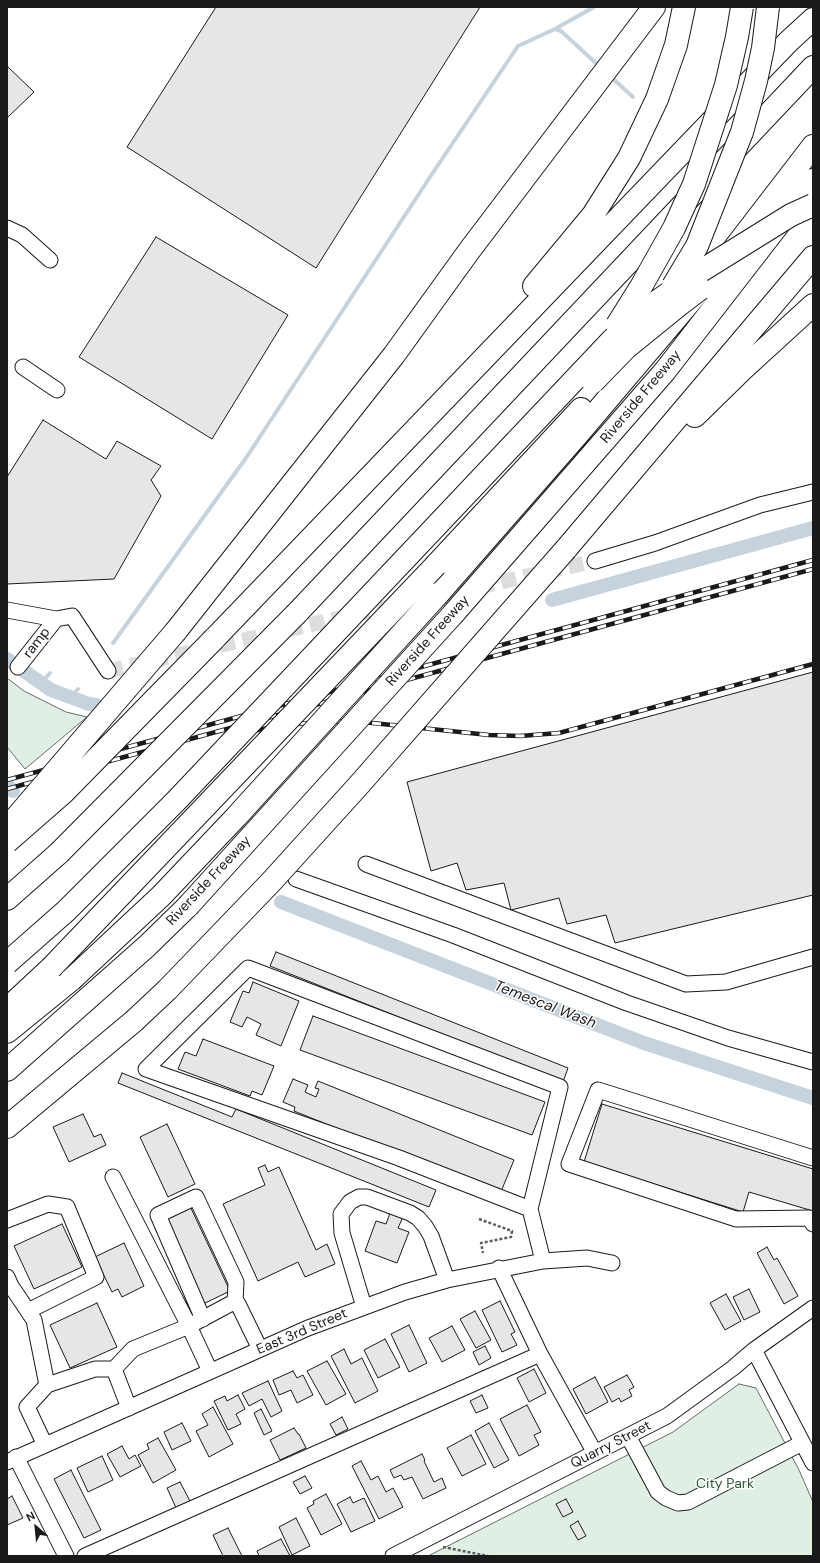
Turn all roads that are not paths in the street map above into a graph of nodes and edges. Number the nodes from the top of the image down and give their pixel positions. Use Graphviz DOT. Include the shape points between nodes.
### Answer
graph roads {
  1 [pos="654,7"];
  2 [pos="684,7"];
  3 [pos="742,7"];
  4 [pos="768,7"];
  5 [pos="813,19"];
  6 [pos="813,67"];
  7 [pos="813,146"];
  8 [pos="813,180"];
  9 [pos="813,205"];
  10 [pos="813,221"];
  11 [pos="7,228"];
  12 [pos="813,258"];
  13 [pos="50,260"];
  14 [pos="813,305"];
  15 [pos="23,367"];
  16 [pos="58,390"];
  17 [pos="813,492"];
  18 [pos="351,494"];
  19 [pos="566,549"];
  20 [pos="428,559"];
  21 [pos="595,561"];
  22 [pos="7,610"];
  23 [pos="56,619"];
  24 [pos="18,667"];
  25 [pos="108,671"];
  26 [pos="7,829"];
  27 [pos="7,842"];
  28 [pos="366,864"];
  29 [pos="296,879"];
  30 [pos="7,899"];
  31 [pos="7,956"];
  32 [pos="813,957"];
  33 [pos="7,963"];
  34 [pos="7,979"];
  35 [pos="7,1009"];
  36 [pos="7,1032"];
  37 [pos="813,1062"];
  38 [pos="7,1070"];
  39 [pos="7,1127"];
  40 [pos="813,1158"];
  41 [pos="113,1176"];
  42 [pos="530,1209"];
  43 [pos="7,1220"];
  44 [pos="813,1224"];
  45 [pos="543,1261"];
  46 [pos="612,1263"];
  47 [pos="499,1268"];
  48 [pos="7,1277"];
  49 [pos="447,1280"];
  50 [pos="236,1303"];
  51 [pos="364,1307"];
  52 [pos="813,1308"];
  53 [pos="28,1311"];
  54 [pos="203,1319"];
  55 [pos="189,1326"];
  56 [pos="260,1349"];
  57 [pos="754,1350"];
  58 [pos="540,1354"];
  59 [pos="114,1369"];
  60 [pos="210,1371"];
  61 [pos="47,1385"];
  62 [pos="129,1408"];
  63 [pos="628,1436"];
  64 [pos="802,1443"];
  65 [pos="45,1445"];
  66 [pos="595,1453"];
  67 [pos="12,1460"];
  68 [pos="813,1463"];
  69 [pos="66,1556"];
  70 [pos="85,1556"];
  71 [pos="393,1556"];
  1 -- 26 [label="highway, bridge" via="394,355 176,631"];
  2 -- 18 [label="highway" via="676,44 657,100 629,158 592,216 485,345"];
  3 -- 20 [label="highway, bridge" via="726,85 694,184 674,228 642,285 580,380"];
  4 -- 20 [label="highway, bridge" via="756,81 742,132 697,246 654,320 607,380"];
  5 -- 18 [label="highway" via="776,53"];
  6 -- 30 [label="highway, bridge" via="297,613 59,853"];
  7 -- 36 [label="highway, bridge" via="723,263 578,434 438,594 231,823 161,896 71,980"];
  8 -- 38 [label="highway, Riverside Freeway, bridge" via="665,371 454,613 188,906 147,946"];
  9 -- 33 [label="highway, bridge" via="791,215 696,274 652,305 612,340 176,801 66,911"];
  10 -- 34 [label="highway, bridge" via="736,263 679,304 626,348 365,624 111,884"];
  11 -- 13 [label="street" via="22,235"];
  12 -- 19 [label="highway"];
  14 -- 19 [label="highway" via="743,369"];
  15 -- 16 [label="street"];
  17 -- 21 [label="street" via="760,505 655,543"];
  18 -- 27 [label="highway, bridge" via="63,793"];
  19 -- 39 [label="highway, bridge" via="358,786 204,954 134,1022"];
  20 -- 31 [label="highway, bridge" via="128,854"];
  20 -- 35 [label="highway, bridge" via="51,968"];
  22 -- 23 [label="street"];
  23 -- 24 [label="street, ramp"];
  23 -- 25 [label="street" via="72,616"];
  28 -- 32 [label="street" via="686,984 726,982"];
  29 -- 37 [label="street" via="453,935 628,1003 728,1038"];
  40 -- 44 [label="street" via="598,1090 569,1164 736,1219 809,1218"];
  41 -- 55 [label="street"];
  42 -- 42 [label="street" via="399,1158 146,1069 248,968 560,1087"];
  42 -- 45 [label="street"];
  43 -- 53 [label="street" via="48,1204 67,1207 96,1277"];
  45 -- 46 [label="street, East 3rd Street" via="587,1258"];
  45 -- 47 [label="street, East 3rd Street"];
  47 -- 49 [label="street, East 3rd Street"];
  47 -- 58 [label="street"];
  48 -- 53 [label="street"];
  49 -- 51 [label="street, East 3rd Street"];
  49 -- 51 [label="street" via="431,1236 418,1218 367,1197 360,1197 350,1202 341,1214 342,1233"];
  50 -- 54 [label="street"];
  50 -- 54 [label="street" via="236,1282 196,1198 158,1215"];
  50 -- 56 [label="street"];
  51 -- 56 [label="street, East 3rd Street"];
  52 -- 57 [label="street, Quarry Street"];
  53 -- 61 [label="street" via="34,1320"];
  54 -- 55 [label="street"];
  55 -- 59 [label="street" via="133,1349"];
  55 -- 60 [label="street"];
  56 -- 60 [label="street, East 3rd Street"];
  57 -- 63 [label="street, Quarry Street" via="734,1368 667,1416"];
  57 -- 64 [label="street"];
  58 -- 66 [label="street"];
  58 -- 70 [label="street"];
  59 -- 61 [label="street" via="95,1369"];
  59 -- 62 [label="street"];
  60 -- 62 [label="street, East 3rd Street"];
  61 -- 65 [label="street" via="27,1406"];
  62 -- 65 [label="street, East 3rd Street"];
  63 -- 64 [label="street" via="658,1492 678,1503 688,1502"];
  63 -- 66 [label="street, Quarry Street"];
  64 -- 68 [label="street"];
  65 -- 67 [label="street, East 3rd Street"];
  66 -- 71 [label="street, Quarry Street"];
  67 -- 69 [label="street"];
}
